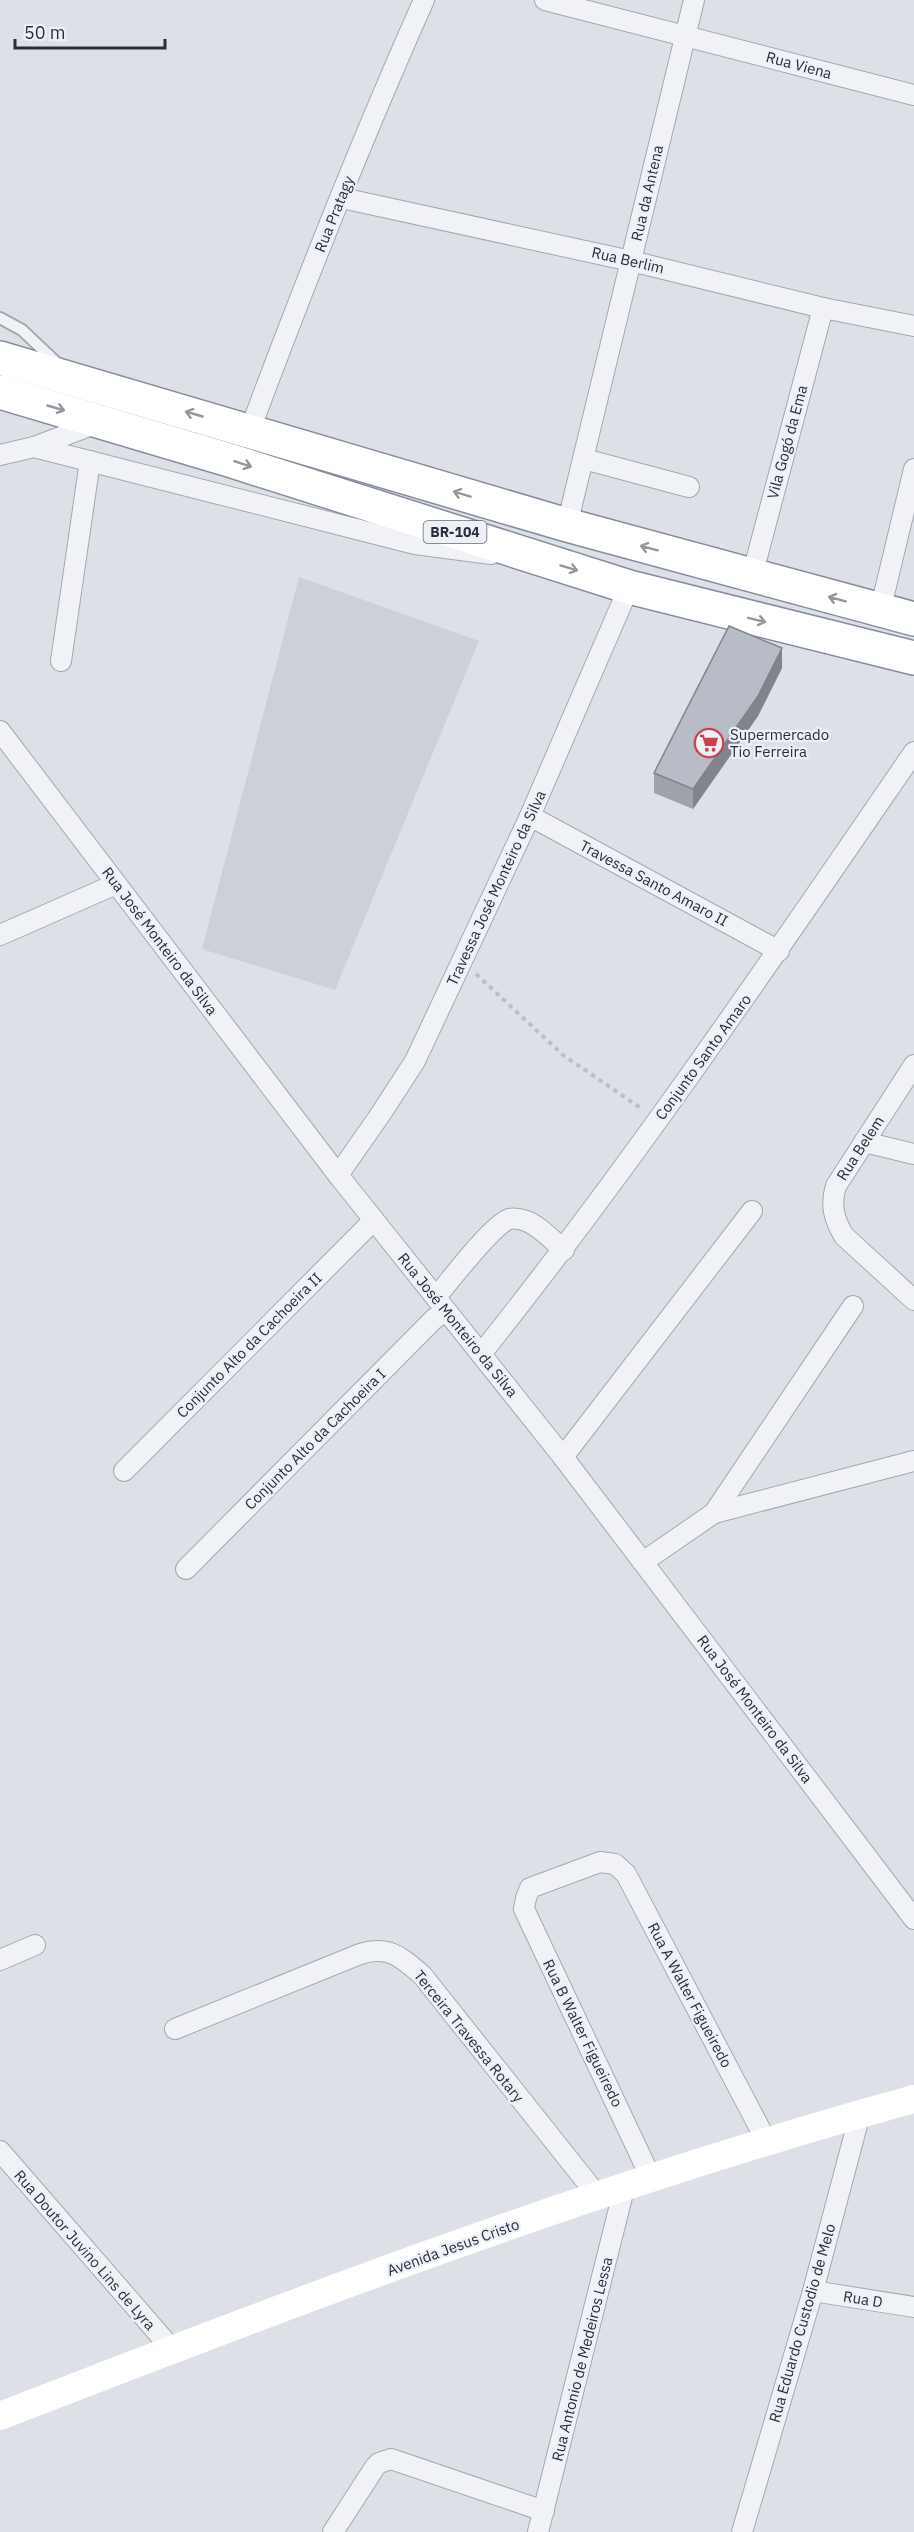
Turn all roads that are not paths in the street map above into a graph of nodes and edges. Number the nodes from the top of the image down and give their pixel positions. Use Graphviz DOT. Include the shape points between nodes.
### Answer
graph roads {
  1 [pos="424,0"];
  2 [pos="545,0"];
  3 [pos="694,0"];
  4 [pos="685,35"];
  5 [pos="914,95"];
  6 [pos="342,198"];
  7 [pos="631,261"];
  8 [pos="824,308"];
  9 [pos="0,318"];
  10 [pos="914,326"];
  11 [pos="0,358"];
  12 [pos="73,379"];
  13 [pos="0,392"];
  14 [pos="103,421"];
  15 [pos="250,430"];
  16 [pos="34,447"];
  17 [pos="0,455"];
  18 [pos="584,459"];
  19 [pos="90,461"];
  20 [pos="914,469"];
  21 [pos="689,486"];
  22 [pos="567,525"];
  23 [pos="520,553"];
  24 [pos="752,576"];
  25 [pos="628,587"];
  26 [pos="880,611"];
  27 [pos="914,619"];
  28 [pos="914,658"];
  29 [pos="61,660"];
  30 [pos="0,731"];
  31 [pos="914,752"];
  32 [pos="530,816"];
  33 [pos="116,884"];
  34 [pos="0,935"];
  35 [pos="779,951"];
  36 [pos="914,1065"];
  37 [pos="864,1142"];
  38 [pos="914,1154"];
  39 [pos="338,1175"];
  40 [pos="752,1211"];
  41 [pos="374,1220"];
  42 [pos="564,1250"];
  43 [pos="914,1299"];
  44 [pos="441,1304"];
  45 [pos="853,1306"];
  46 [pos="481,1354"];
  47 [pos="563,1457"];
  48 [pos="914,1461"];
  49 [pos="124,1471"];
  50 [pos="714,1513"];
  51 [pos="643,1562"];
  52 [pos="186,1569"];
  53 [pos="530,1888"];
  54 [pos="914,1919"];
  55 [pos="35,1945"];
  56 [pos="0,1960"];
  57 [pos="175,2030"];
  58 [pos="914,2099"];
  59 [pos="860,2114"];
  60 [pos="767,2142"];
  61 [pos="0,2151"];
  62 [pos="638,2181"];
  63 [pos="597,2195"];
  64 [pos="813,2291"];
  65 [pos="914,2307"];
  66 [pos="171,2348"];
  67 [pos="0,2416"];
  68 [pos="544,2511"];
  69 [pos="333,2532"];
  70 [pos="538,2532"];
  71 [pos="742,2532"];
  1 -- 6 [label="street, Rua Pratagy" via="384,88"];
  2 -- 4 [label="street, Rua Viena"];
  3 -- 4 [label="street, Rua da Antena"];
  4 -- 5 [label="street, Rua Viena"];
  4 -- 7 [label="street, Rua da Antena"];
  6 -- 7 [label="street, Rua Berlim"];
  6 -- 15 [label="street, Rua Pratagy"];
  7 -- 8 [label="street, Rua Berlim"];
  7 -- 18 [label="street, Rua da Antena"];
  8 -- 10 [label="street, Rua Berlim"];
  8 -- 24 [label="street, Vila Gogó da Ema"];
  9 -- 12 [label="lane" via="22,330"];
  11 -- 12 [label="highway, BR-104"];
  15 -- 12 [label="highway, BR-104, one-way"];
  13 -- 14 [label="highway, BR-104, one-way"];
  14 -- 16 [label="street"];
  14 -- 23 [label="highway, BR-104, one-way"];
  22 -- 15 [label="highway, BR-104, one-way"];
  16 -- 17 [label="street"];
  16 -- 19 [label="street"];
  18 -- 21 [label="street"];
  18 -- 22 [label="street, Rua da Antena"];
  19 -- 23 [label="street" via="415,544 473,553"];
  19 -- 29 [label="street"];
  20 -- 26 [label="street"];
  24 -- 22 [label="highway, BR-104, one-way"];
  23 -- 25 [label="highway, BR-104, one-way"];
  26 -- 24 [label="highway, BR-104, one-way"];
  25 -- 28 [label="highway, BR-104, one-way"];
  25 -- 32 [label="street, Travessa José Monteiro da Silva"];
  26 -- 27 [label="highway, BR-104"];
  30 -- 33 [label="street, Rua José Monteiro da Silva"];
  31 -- 35 [label="street, Conjunto Santo Amaro"];
  32 -- 35 [label="street, Travessa Santo Amaro II"];
  32 -- 39 [label="street, Travessa José Monteiro da Silva" via="415,1061"];
  33 -- 34 [label="street"];
  33 -- 39 [label="street, Rua José Monteiro da Silva"];
  35 -- 42 [label="street, Conjunto Santo Amaro"];
  36 -- 37 [label="street, Rua Belem"];
  37 -- 38 [label="street"];
  37 -- 43 [label="street, Rua Belem" via="831,1200 837,1224 844,1236"];
  39 -- 41 [label="street, Rua José Monteiro da Silva"];
  40 -- 47 [label="street"];
  41 -- 44 [label="street, Rua José Monteiro da Silva"];
  41 -- 49 [label="street, Conjunto Alto da Cachoeira II"];
  42 -- 44 [label="street, Conjunto Alto da Cachoeira I" via="536,1227 510,1219 480,1246"];
  42 -- 46 [label="street, Conjunto Santo Amaro"];
  44 -- 46 [label="street, Rua José Monteiro da Silva"];
  44 -- 52 [label="street, Conjunto Alto da Cachoeira I" via="434,1319"];
  45 -- 50 [label="street"];
  46 -- 47 [label="street, Rua José Monteiro da Silva"];
  47 -- 51 [label="street, Rua José Monteiro da Silva"];
  48 -- 50 [label="street"];
  50 -- 51 [label="street"];
  51 -- 54 [label="street, Rua José Monteiro da Silva"];
  53 -- 60 [label="street, Rua A Walter Figueiredo" via="600,1862 615,1864 626,1874"];
  53 -- 62 [label="street, Rua B Walter Figueiredo" via="524,1909"];
  55 -- 56 [label="street"];
  57 -- 63 [label="street, Terceira Travessa Rotary" via="360,1954 374,1950 395,1954 422,1976"];
  58 -- 59 [label="main road, Avenida Jesus Cristo"];
  59 -- 60 [label="main road, Avenida Jesus Cristo"];
  59 -- 64 [label="street, Rua Eduardo Custodio de Melo"];
  60 -- 62 [label="main road, Avenida Jesus Cristo"];
  61 -- 66 [label="street, Rua Doutor Juvino Lins de Lyra"];
  62 -- 63 [label="main road, Avenida Jesus Cristo"];
  62 -- 68 [label="street, Rua Antonio de Medeiros Lessa"];
  63 -- 66 [label="main road, Avenida Jesus Cristo"];
  64 -- 65 [label="street, Rua D"];
  64 -- 71 [label="street, Rua Eduardo Custodio de Melo"];
  66 -- 67 [label="main road, Avenida Jesus Cristo"];
  68 -- 69 [label="street" via="391,2459 375,2468"];
  68 -- 70 [label="street, Rua Antonio de Medeiros Lessa"];
}
